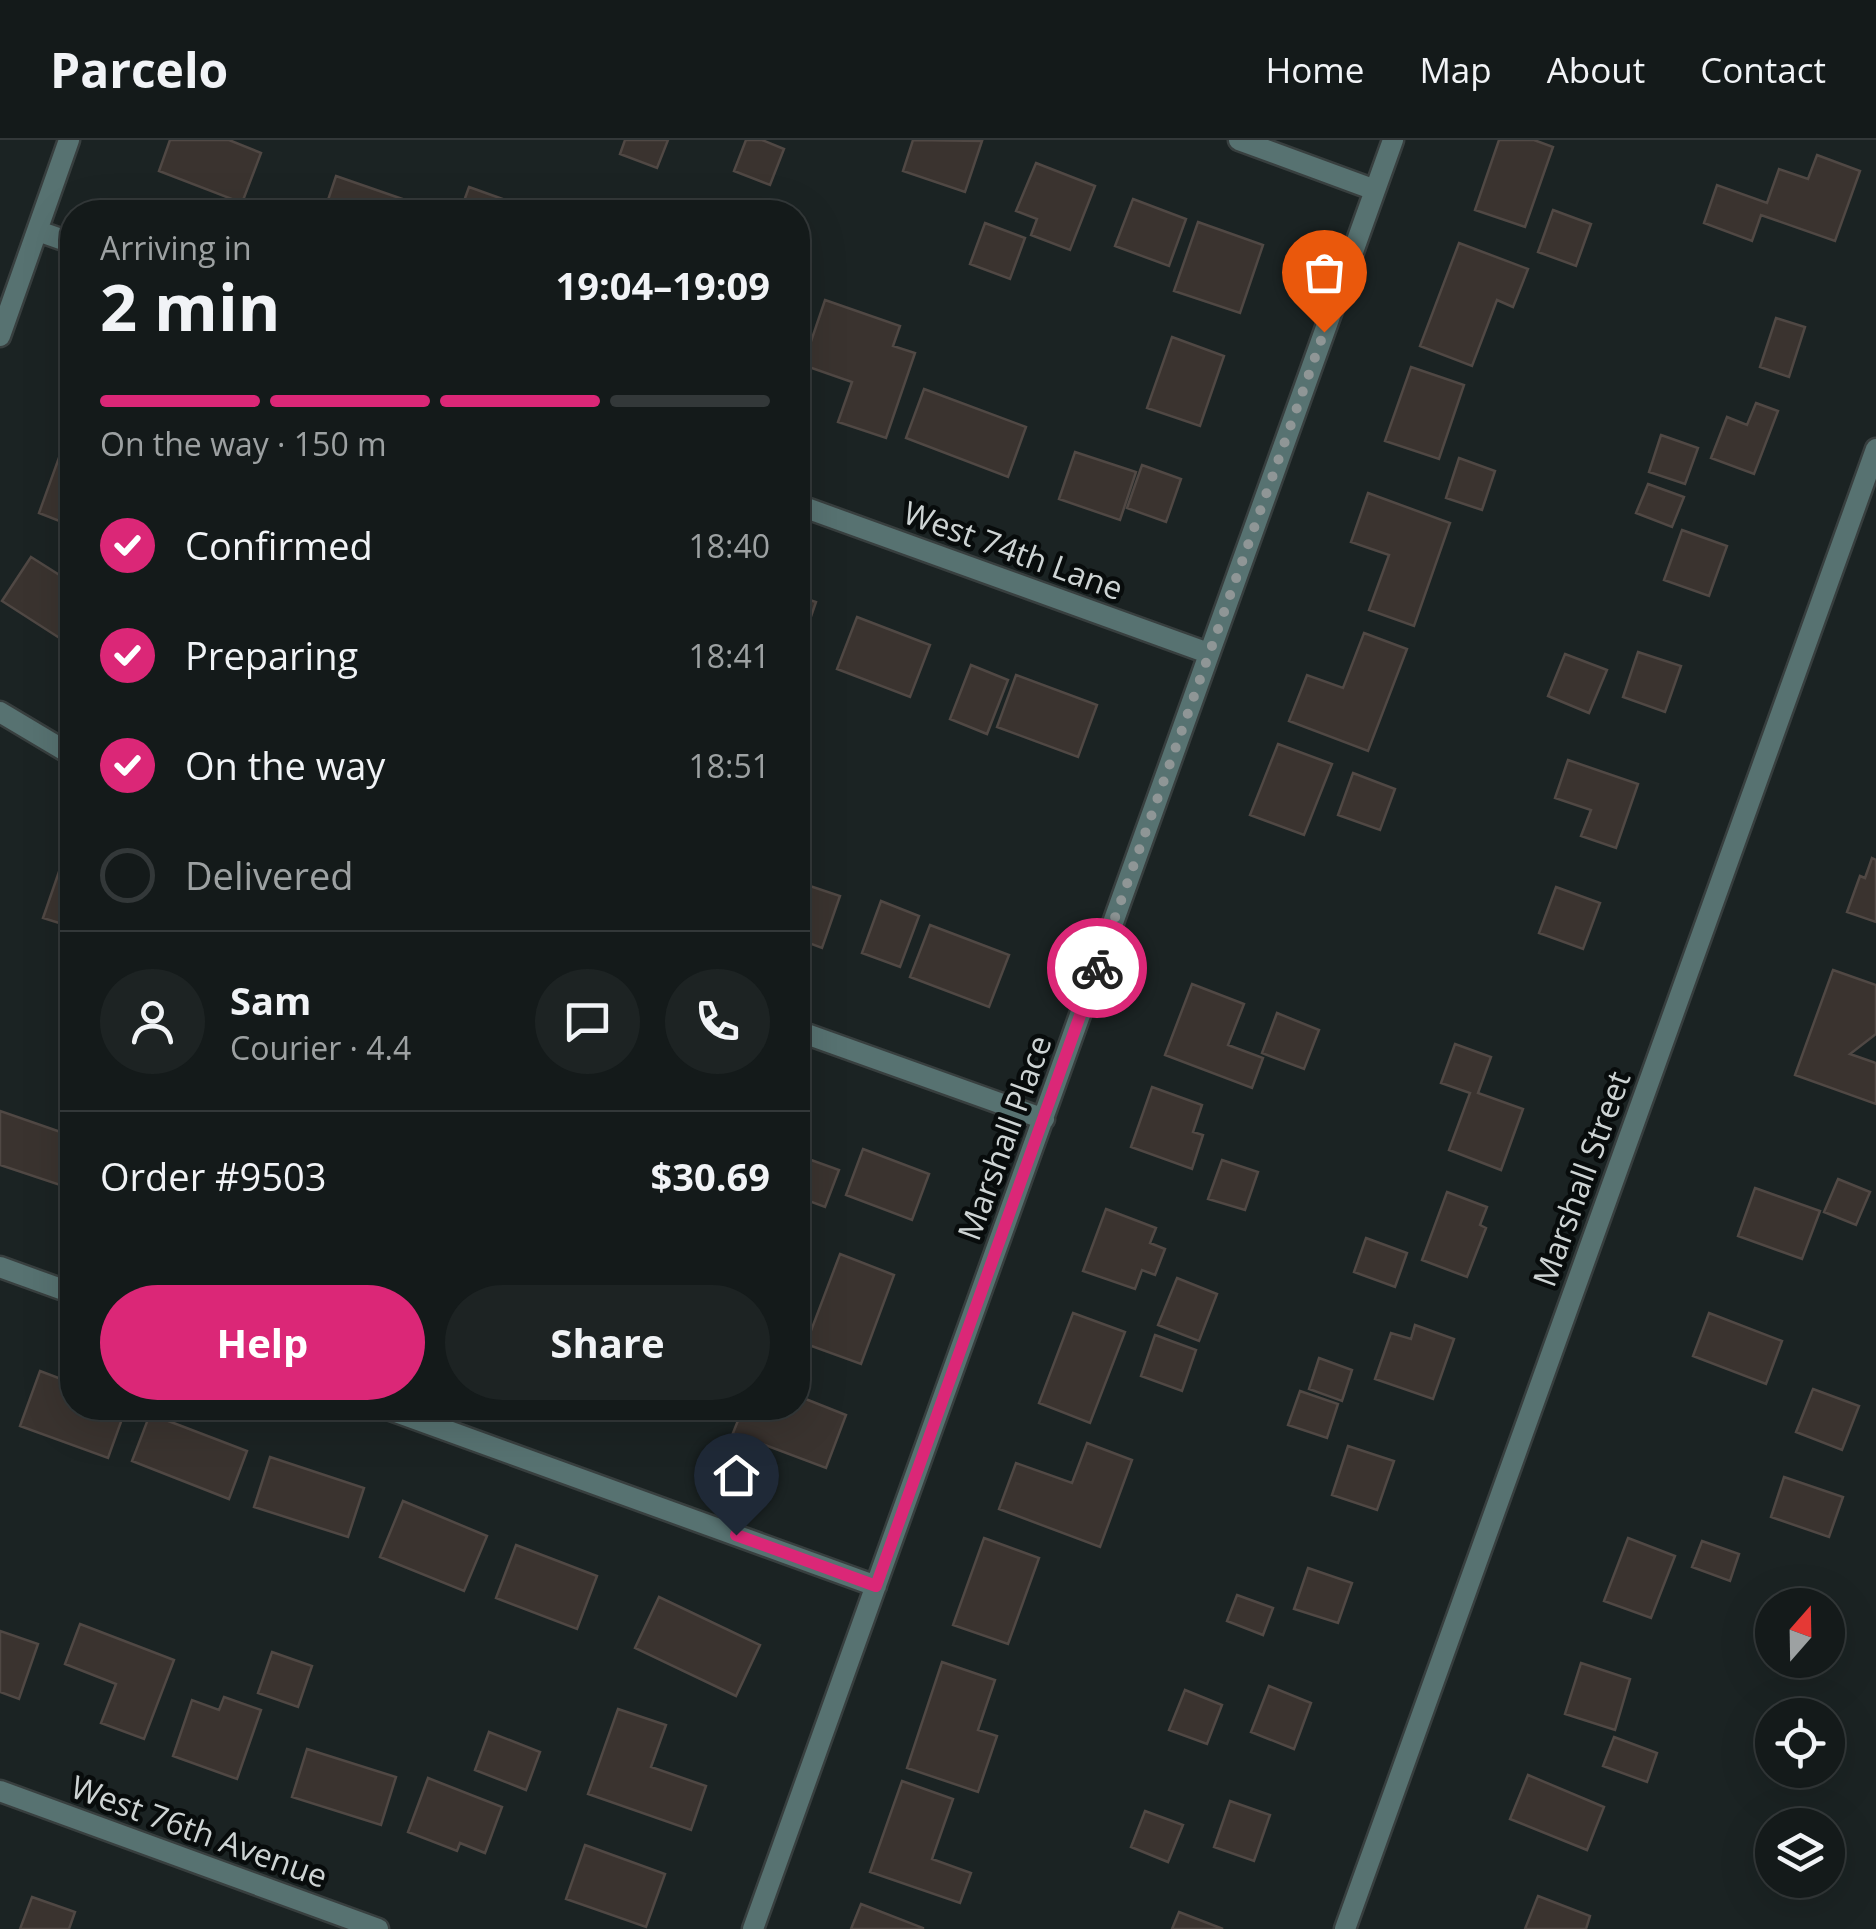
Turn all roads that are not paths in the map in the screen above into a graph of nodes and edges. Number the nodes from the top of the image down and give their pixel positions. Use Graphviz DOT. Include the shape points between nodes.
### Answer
graph roads {
  1 [pos="69,140"];
  2 [pos="1239,140"];
  3 [pos="1393,140"];
  4 [pos="1375,190"];
  5 [pos="38,231"];
  6 [pos="60,239"];
  7 [pos="0,336"];
  8 [pos="1876,449"];
  9 [pos="810,509"];
  10 [pos="1208,653"];
  11 [pos="0,712"];
  12 [pos="60,747"];
  13 [pos="810,1035"];
  14 [pos="1044,1119"];
  15 [pos="0,1267"];
  16 [pos="60,1289"];
  17 [pos="419,1420"];
  18 [pos="876,1586"];
  19 [pos="0,1792"];
  20 [pos="378,1929"];
  21 [pos="753,1929"];
  22 [pos="1344,1929"];
  1 -- 5 [label="street"];
  2 -- 4 [label="street"];
  3 -- 4 [label="street, Marshall Place"];
  4 -- 10 [label="street, Marshall Place"];
  5 -- 6 [label="street"];
  5 -- 7 [label="street"];
  8 -- 22 [label="street, Marshall Street"];
  9 -- 10 [label="street, West 74th Lane"];
  10 -- 14 [label="street, Marshall Place"];
  11 -- 12 [label="street"];
  13 -- 14 [label="street"];
  14 -- 18 [label="street, Marshall Place"];
  15 -- 16 [label="street"];
  17 -- 18 [label="street"];
  18 -- 21 [label="street, Marshall Place"];
  19 -- 20 [label="street, West 76th Avenue"];
}
